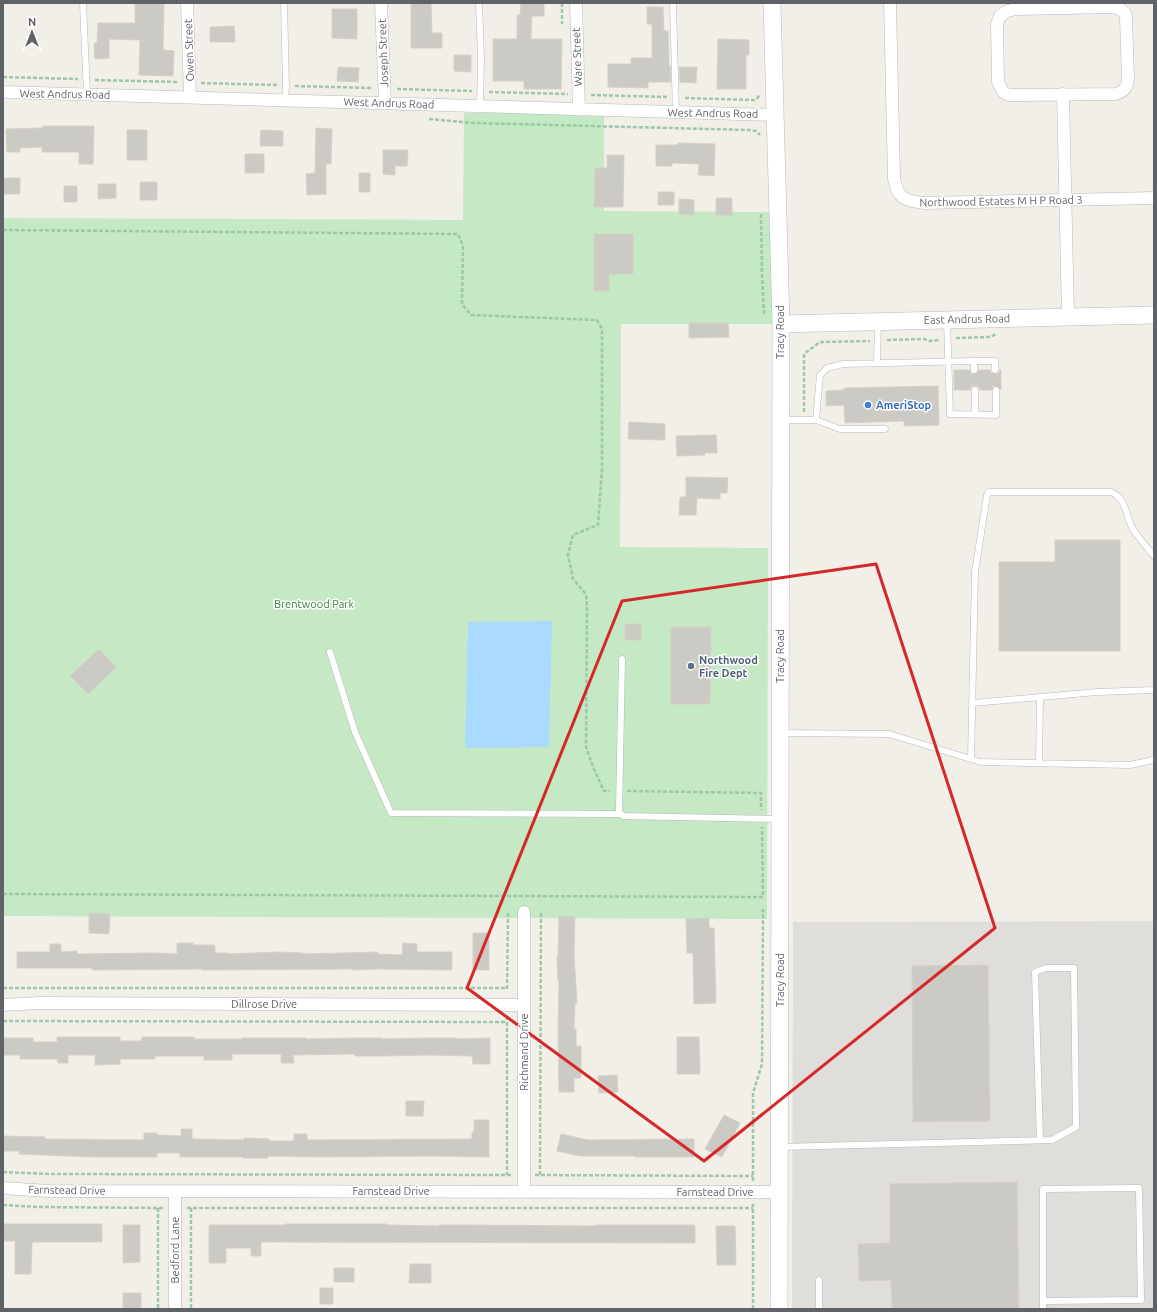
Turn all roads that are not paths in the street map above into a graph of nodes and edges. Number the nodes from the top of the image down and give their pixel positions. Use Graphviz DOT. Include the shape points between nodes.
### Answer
graph roads {
  1 [pos="83,3"];
  2 [pos="187,3"];
  3 [pos="284,3"];
  4 [pos="381,3"];
  5 [pos="479,3"];
  6 [pos="576,3"];
  7 [pos="672,3"];
  8 [pos="772,3"];
  9 [pos="890,3"];
  10 [pos="3,92"];
  11 [pos="1063,94"];
  12 [pos="88,95"];
  13 [pos="190,97"];
  14 [pos="285,100"];
  15 [pos="385,103"];
  16 [pos="480,106"];
  17 [pos="579,110"];
  18 [pos="676,112"];
  19 [pos="776,115"];
  20 [pos="1154,198"];
  21 [pos="1066,200"];
  22 [pos="1154,315"];
  23 [pos="1068,317"];
  24 [pos="947,320"];
  25 [pos="878,321"];
  26 [pos="781,324"];
  27 [pos="974,361"];
  28 [pos="948,362"];
  29 [pos="877,363"];
  30 [pos="974,370"];
  31 [pos="995,370"];
  32 [pos="975,390"];
  33 [pos="996,390"];
  34 [pos="975,414"];
  35 [pos="780,420"];
  36 [pos="816,420"];
  37 [pos="885,429"];
  38 [pos="1154,556"];
  39 [pos="330,652"];
  40 [pos="622,659"];
  41 [pos="1154,690"];
  42 [pos="1040,697"];
  43 [pos="972,703"];
  44 [pos="780,733"];
  45 [pos="972,759"];
  46 [pos="1154,759"];
  47 [pos="1039,763"];
  48 [pos="621,814"];
  49 [pos="767,819"];
  50 [pos="524,912"];
  51 [pos="3,1005"];
  52 [pos="524,1005"];
  53 [pos="1040,1140"];
  54 [pos="780,1147"];
  55 [pos="3,1188"];
  56 [pos="175,1191"];
  57 [pos="524,1192"];
  58 [pos="780,1192"];
  59 [pos="819,1280"];
  60 [pos="1043,1301"];
  61 [pos="175,1309"];
  62 [pos="779,1309"];
  63 [pos="819,1309"];
  64 [pos="1043,1309"];
  1 -- 12 [label="lane"];
  2 -- 13 [label="street, Owen Street"];
  3 -- 14 [label="lane"];
  4 -- 15 [label="street, Joseph Street"];
  5 -- 16 [label="lane"];
  6 -- 17 [label="street, Ware Street"];
  7 -- 18 [label="lane"];
  8 -- 19 [label="street, Tracy Road"];
  9 -- 21 [label="street, Northwood Estates M H P Road 3" via="894,178 897,192 906,200 924,203"];
  10 -- 12 [label="street, West Andrus Road"];
  11 -- 11 [label="street" via="1116,94 1125,89 1128,79 1126,18 1120,9 1016,9 1000,16 997,24 998,82 1003,92 1009,95"];
  11 -- 21 [label="street"];
  12 -- 13 [label="street, West Andrus Road"];
  13 -- 14 [label="street, West Andrus Road"];
  14 -- 15 [label="street, West Andrus Road"];
  15 -- 16 [label="street, West Andrus Road"];
  16 -- 17 [label="street, West Andrus Road"];
  17 -- 18 [label="street, West Andrus Road"];
  18 -- 19 [label="street, West Andrus Road"];
  19 -- 26 [label="street, Tracy Road"];
  20 -- 21 [label="street, Northwood Estates M H P Road 3"];
  21 -- 23 [label="street"];
  22 -- 23 [label="street, East Andrus Road"];
  23 -- 24 [label="street, East Andrus Road"];
  24 -- 25 [label="street, East Andrus Road"];
  24 -- 28 [label="lane"];
  25 -- 26 [label="street, East Andrus Road"];
  25 -- 29 [label="lane"];
  26 -- 35 [label="street, Tracy Road"];
  27 -- 28 [label="lane"];
  27 -- 30 [label="lane"];
  27 -- 31 [label="lane" via="995,361"];
  28 -- 29 [label="lane"];
  28 -- 34 [label="lane" via="950,414"];
  29 -- 36 [label="lane" via="843,364 827,368 820,375"];
  32 -- 34 [label="lane"];
  33 -- 34 [label="lane" via="996,414"];
  35 -- 36 [label="lane"];
  35 -- 44 [label="street, Tracy Road"];
  36 -- 37 [label="lane" via="840,429"];
  38 -- 43 [label="lane" via="1132,528 1121,499 1111,492 989,492 975,572"];
  39 -- 48 [label="lane" via="355,732 391,813"];
  40 -- 48 [label="lane" via="619,811"];
  41 -- 42 [label="lane"];
  42 -- 43 [label="lane"];
  42 -- 47 [label="lane"];
  43 -- 45 [label="lane"];
  44 -- 45 [label="lane" via="889,734"];
  44 -- 49 [label="street, Tracy Road"];
  45 -- 47 [label="lane" via="981,762"];
  46 -- 47 [label="lane" via="1130,765"];
  48 -- 49 [label="lane"];
  49 -- 54 [label="street, Tracy Road"];
  50 -- 52 [label="street, Richmand Drive"];
  51 -- 52 [label="street, Dillrose Drive"];
  52 -- 57 [label="street, Richmand Drive"];
  53 -- 53 [label="lane" via="1052,1140 1076,1127 1074,968 1046,968 1035,972"];
  53 -- 54 [label="lane"];
  54 -- 58 [label="street, Tracy Road"];
  55 -- 56 [label="street, Farnstead Drive" via="49,1191"];
  56 -- 57 [label="street, Farnstead Drive"];
  56 -- 61 [label="street, Bedford Lane"];
  57 -- 58 [label="street, Farnstead Drive"];
  58 -- 62 [label="street, Tracy Road"];
  59 -- 63 [label="lane"];
  60 -- 60 [label="lane" via="1043,1189 1139,1188 1140,1300"];
  60 -- 64 [label="lane"];
}
